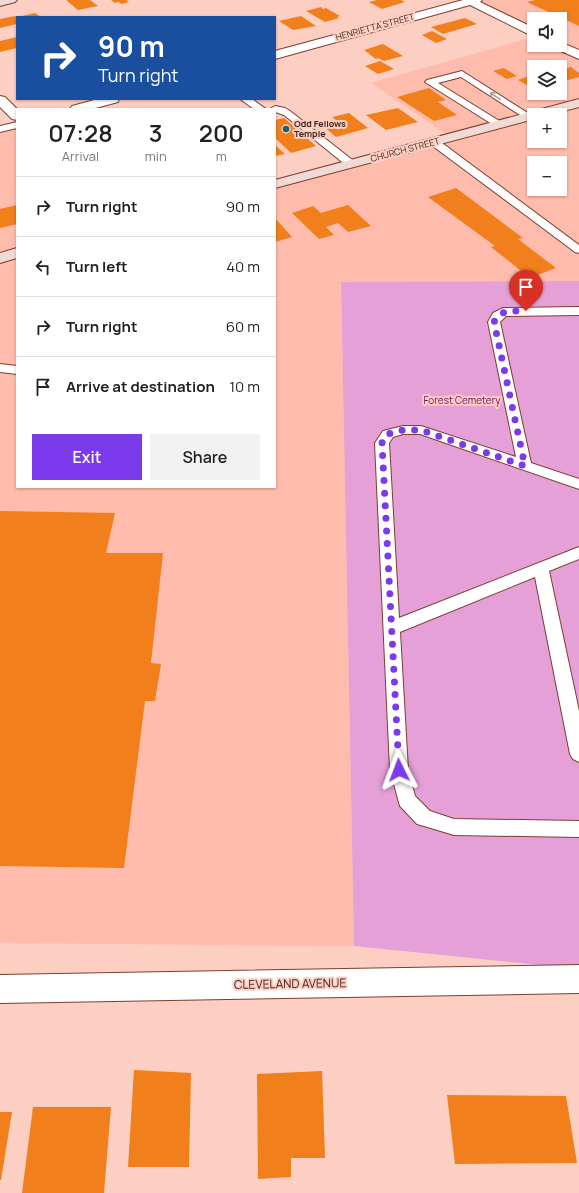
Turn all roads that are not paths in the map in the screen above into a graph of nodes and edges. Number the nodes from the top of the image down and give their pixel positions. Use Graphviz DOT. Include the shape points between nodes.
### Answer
graph roads {
  1 [pos="11,0"];
  2 [pos="471,0"];
  3 [pos="0,2"];
  4 [pos="527,29"];
  5 [pos="567,49"];
  6 [pos="276,55"];
  7 [pos="579,55"];
  8 [pos="0,100"];
  9 [pos="109,100"];
  10 [pos="247,100"];
  11 [pos="579,103"];
  12 [pos="81,108"];
  13 [pos="260,108"];
  14 [pos="563,108"];
  15 [pos="276,109"];
  16 [pos="527,113"];
  17 [pos="16,115"];
  18 [pos="527,118"];
  19 [pos="498,124"];
  20 [pos="16,125"];
  21 [pos="0,129"];
  22 [pos="434,142"];
  23 [pos="351,164"];
  24 [pos="276,184"];
  25 [pos="579,250"];
  26 [pos="16,253"];
  27 [pos="0,258"];
  28 [pos="579,312"];
  29 [pos="0,368"];
  30 [pos="16,370"];
  31 [pos="525,466"];
  32 [pos="579,484"];
  33 [pos="579,553"];
  34 [pos="542,568"];
  35 [pos="392,628"];
  36 [pos="579,754"];
  37 [pos="579,829"];
  38 [pos="579,978"];
  39 [pos="0,989"];
  1 -- 3 [label="main road"];
  2 -- 4 [label="street"];
  2 -- 6 [label="street, HENRIETTA STREET"];
  5 -- 7 [label="street"];
  8 -- 17 [label="street"];
  9 -- 12 [label="street"];
  10 -- 13 [label="lane"];
  11 -- 14 [label="main road, CHURCH STREET"];
  15 -- 23 [label="lane" via="287,113"];
  16 -- 19 [label="lane, one-way" via="462,74 430,82"];
  18 -- 19 [label="main road, CHURCH STREET"];
  19 -- 22 [label="main road, CHURCH STREET"];
  20 -- 21 [label="lane"];
  22 -- 23 [label="main road, CHURCH STREET"];
  22 -- 25 [label="lane"];
  23 -- 24 [label="main road, CHURCH STREET"];
  26 -- 27 [label="main road"];
  28 -- 31 [label="lane" via="503,312 494,322"];
  29 -- 30 [label="lane"];
  31 -- 32 [label="lane"];
  31 -- 35 [label="lane" via="421,430 403,430 388,434 382,443"];
  33 -- 34 [label="lane"];
  34 -- 35 [label="lane"];
  34 -- 36 [label="lane"];
  35 -- 37 [label="lane" via="399,770 407,800 424,818 454,827"];
  38 -- 39 [label="street, CLEVELAND AVENUE"];
}
